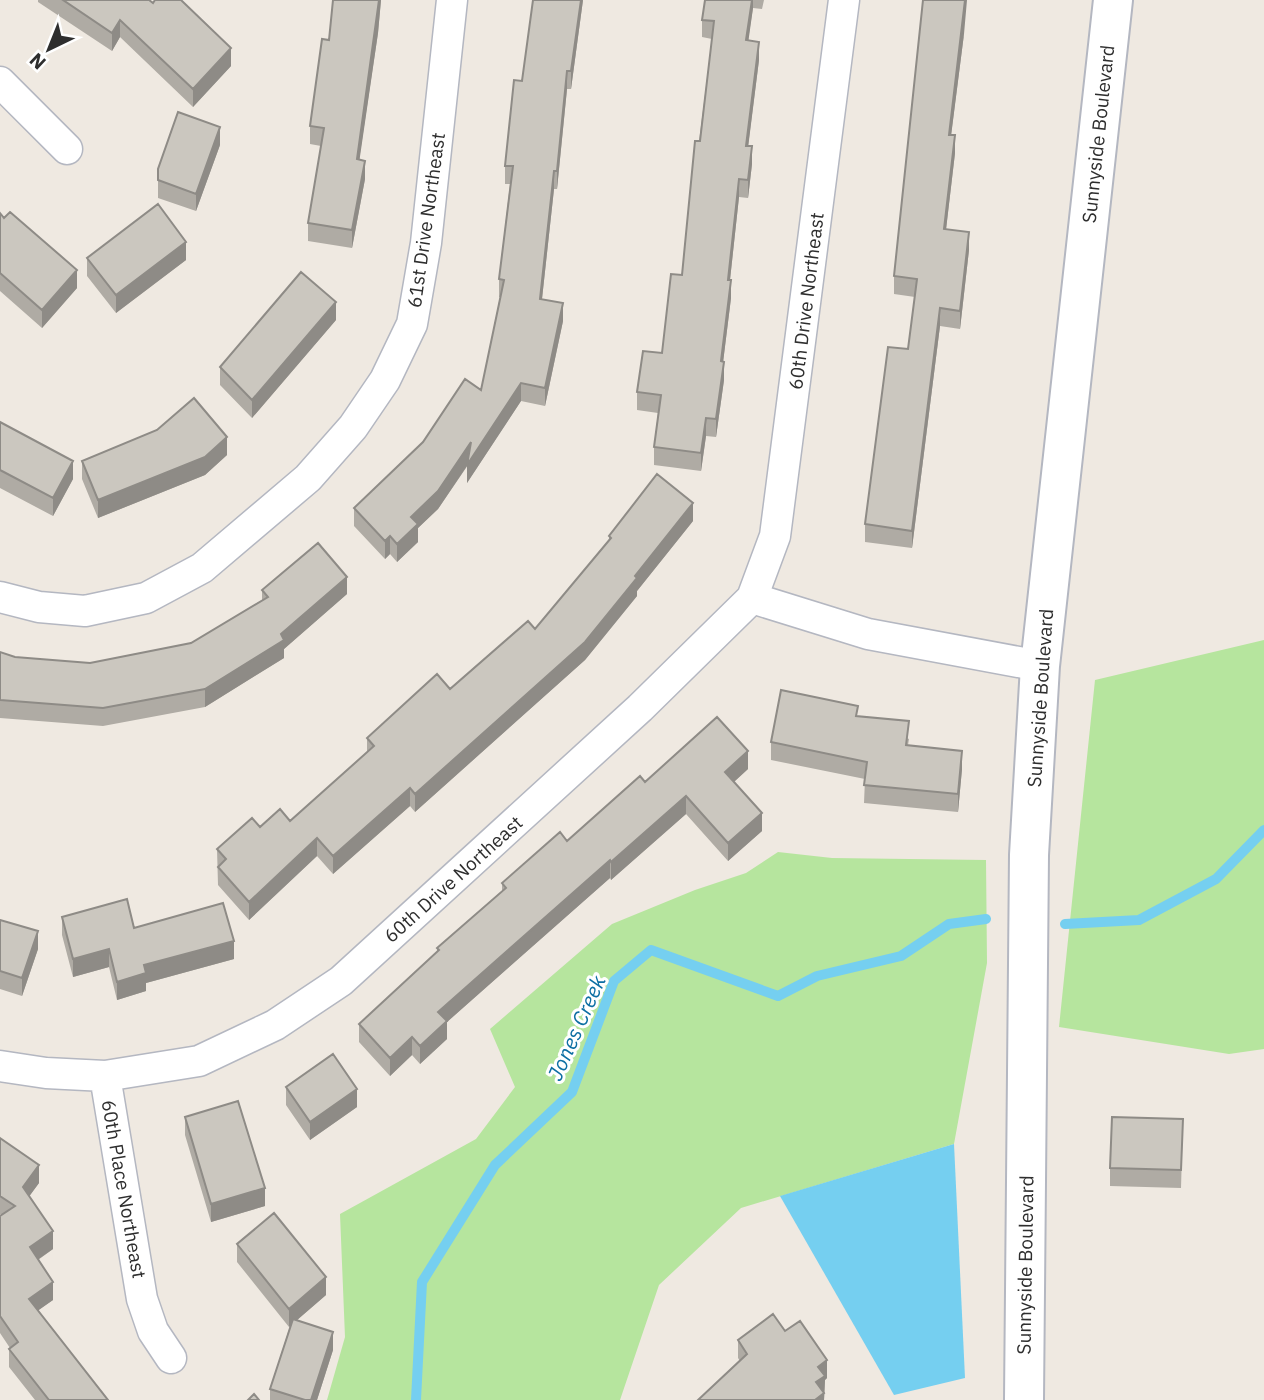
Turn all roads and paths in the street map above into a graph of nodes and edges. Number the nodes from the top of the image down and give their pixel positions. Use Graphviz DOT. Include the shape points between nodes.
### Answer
graph roads {
  1 [pos="452,0"];
  2 [pos="845,0"];
  3 [pos="1113,0"];
  4 [pos="0,82"];
  5 [pos="67,149"];
  6 [pos="0,597"];
  7 [pos="752,598"];
  8 [pos="1040,666"];
  9 [pos="0,1066"];
  10 [pos="105,1076"];
  11 [pos="171,1358"];
  12 [pos="1024,1400"];
  1 -- 6 [label="street, 61st Drive Northeast" via="426,243 412,324 385,380 353,427 308,478 202,568 146,598 85,611 39,607"];
  2 -- 7 [label="street, 60th Drive Northeast" via="775,536"];
  3 -- 8 [label="street, Sunnyside Boulevard"];
  4 -- 5 [label="street"];
  7 -- 8 [label="street" via="868,634"];
  7 -- 10 [label="street, 60th Drive Northeast" via="640,708 341,981 275,1025 199,1061"];
  8 -- 12 [label="street, Sunnyside Boulevard" via="1030,856"];
  9 -- 10 [label="street, 60th Place Northeast"];
  10 -- 11 [label="street, 60th Place Northeast" via="142,1299 153,1332"];
}
